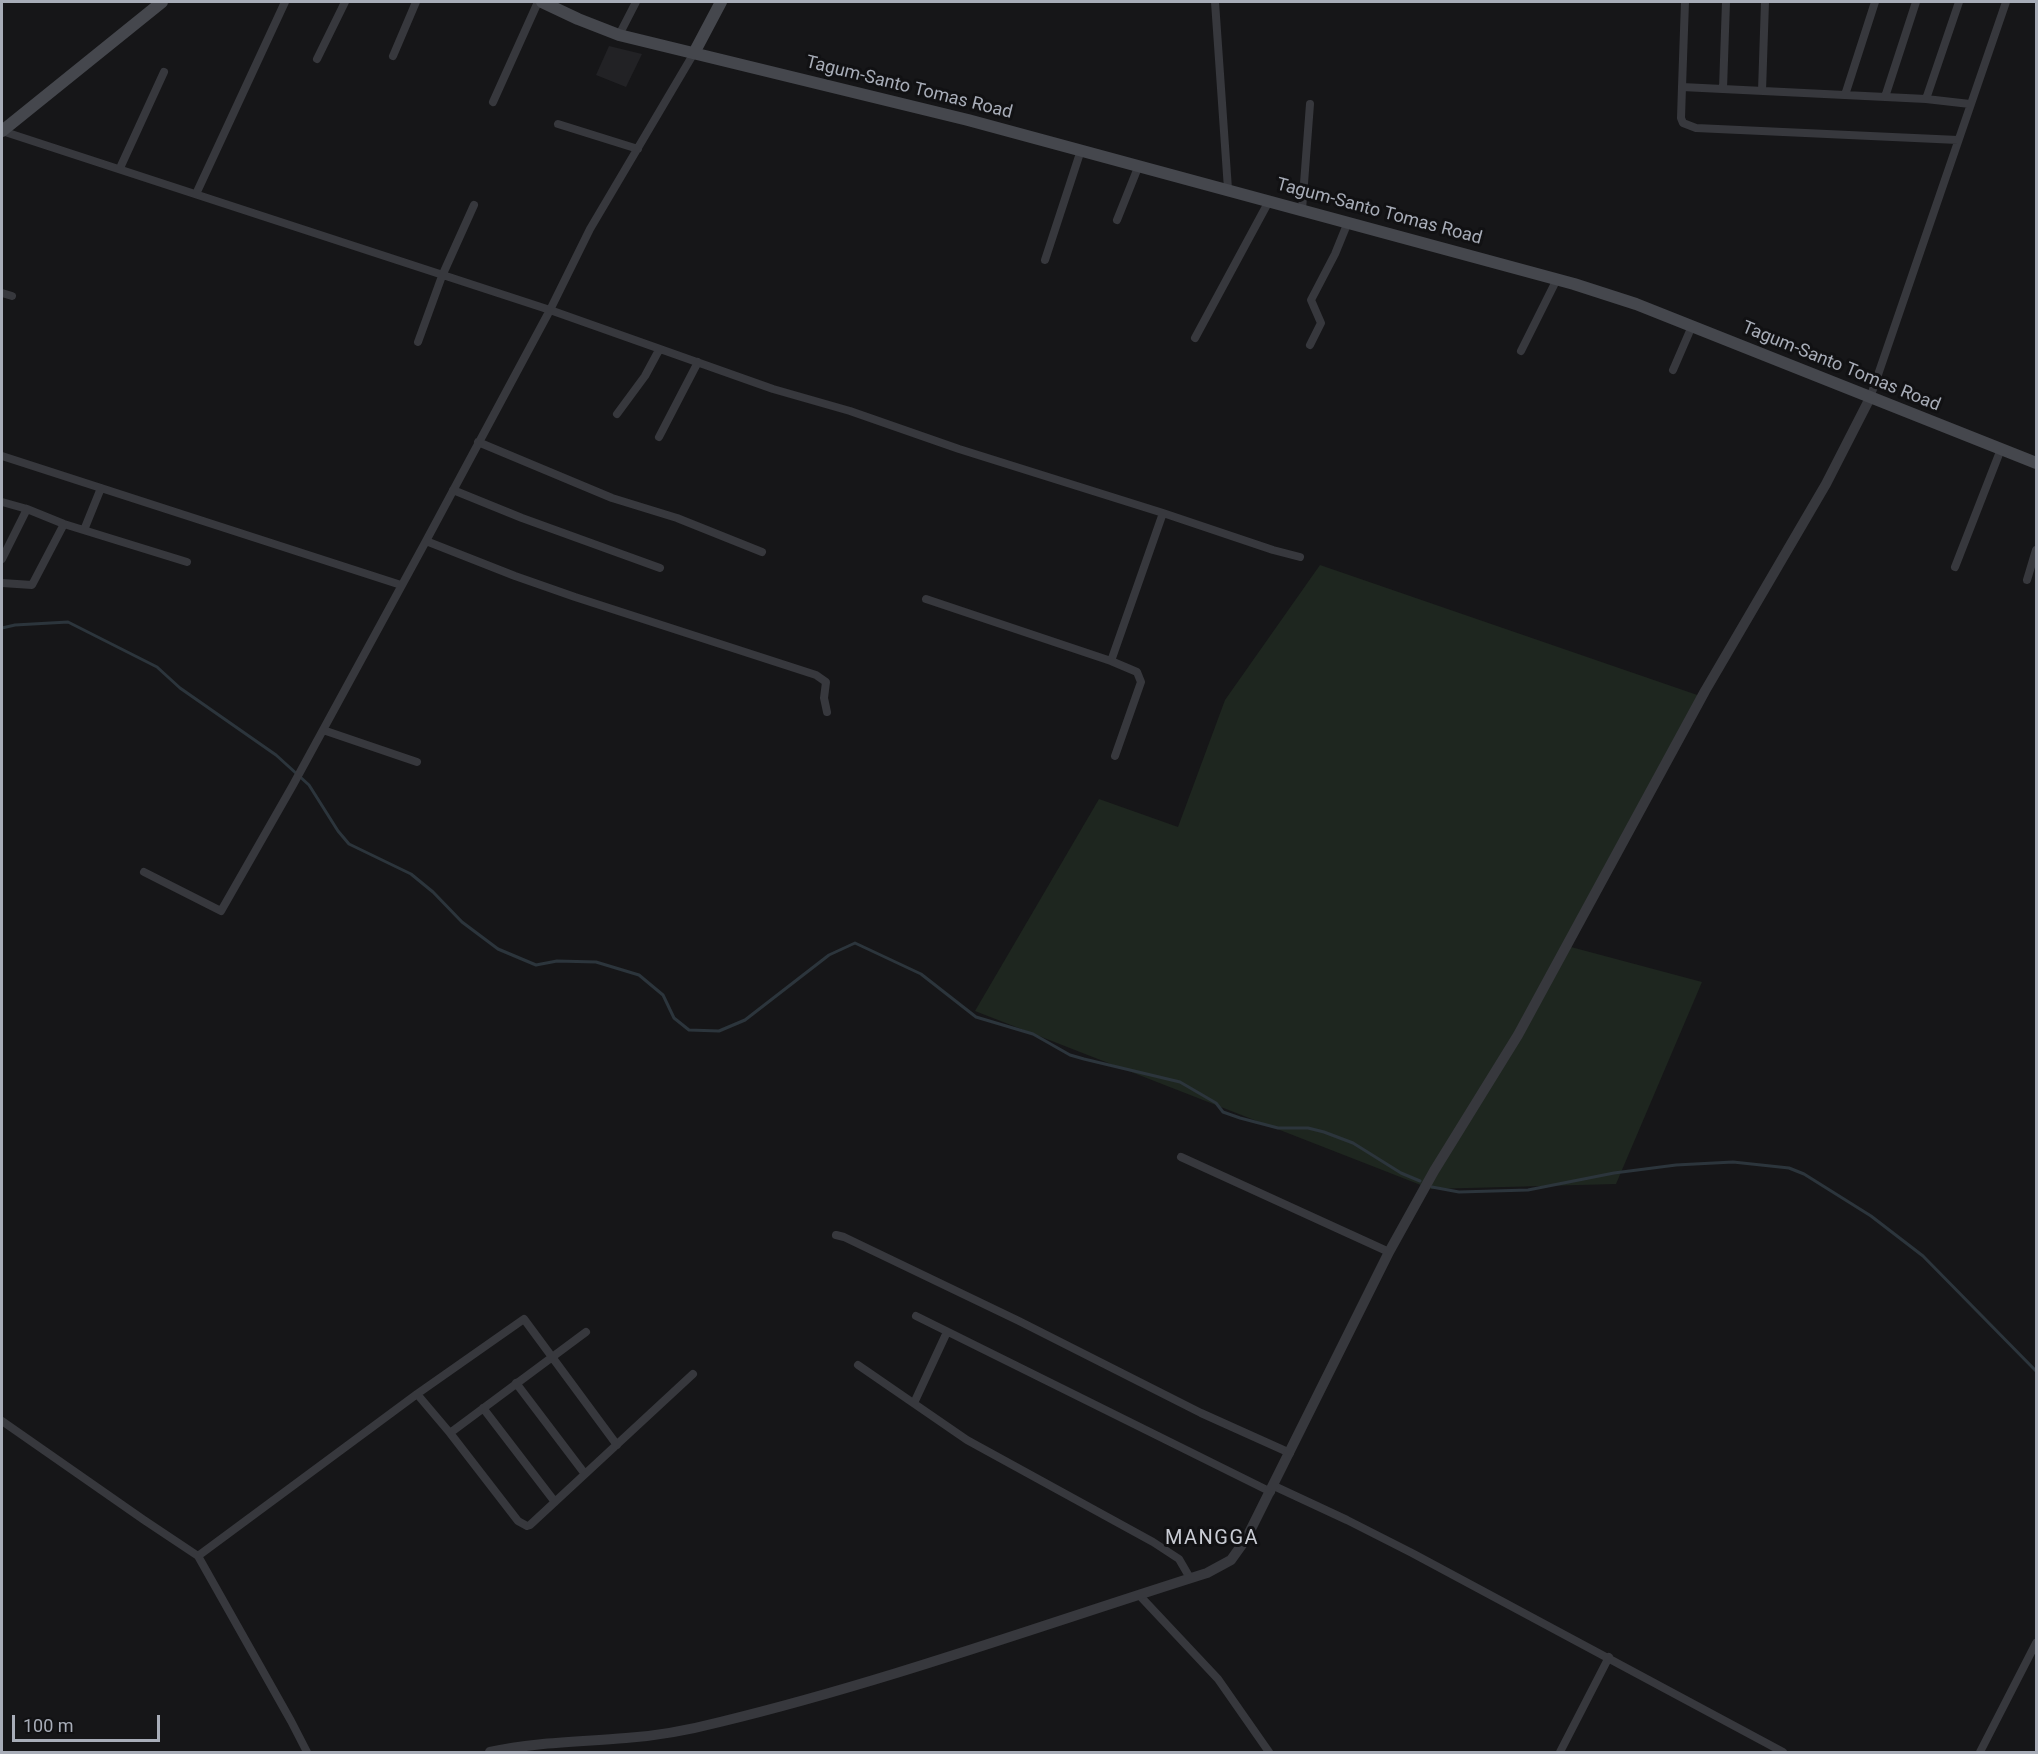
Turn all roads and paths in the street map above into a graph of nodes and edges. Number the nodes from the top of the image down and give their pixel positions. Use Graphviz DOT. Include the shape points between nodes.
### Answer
graph roads {
  1 [pos="162,2"];
  2 [pos="285,2"];
  3 [pos="345,2"];
  4 [pos="416,2"];
  5 [pos="544,2"];
  6 [pos="636,2"];
  7 [pos="721,2"];
  8 [pos="1215,2"];
  9 [pos="1685,2"];
  10 [pos="1726,2"];
  11 [pos="1765,2"];
  12 [pos="1875,2"];
  13 [pos="1916,2"];
  14 [pos="1959,2"];
  15 [pos="2006,2"];
  16 [pos="619,35"];
  17 [pos="694,53"];
  18 [pos="393,56"];
  19 [pos="317,59"];
  20 [pos="164,72"];
  21 [pos="1682,87"];
  22 [pos="1723,89"];
  23 [pos="1762,91"];
  24 [pos="1845,95"];
  25 [pos="1885,97"];
  26 [pos="1926,99"];
  27 [pos="493,102"];
  28 [pos="1310,104"];
  29 [pos="1970,104"];
  30 [pos="558,124"];
  31 [pos="2,131"];
  32 [pos="1958,140"];
  33 [pos="638,149"];
  34 [pos="1081,150"];
  35 [pos="1139,165"];
  36 [pos="120,168"];
  37 [pos="1227,189"];
  38 [pos="196,194"];
  39 [pos="1269,201"];
  40 [pos="474,205"];
  41 [pos="1302,210"];
  42 [pos="1117,220"];
  43 [pos="1348,222"];
  44 [pos="1045,260"];
  45 [pos="442,276"];
  46 [pos="1557,279"];
  47 [pos="2,293"];
  48 [pos="12,296"];
  49 [pos="550,310"];
  50 [pos="1692,327"];
  51 [pos="1195,338"];
  52 [pos="418,342"];
  53 [pos="1310,345"];
  54 [pos="659,350"];
  55 [pos="1521,351"];
  56 [pos="698,362"];
  57 [pos="1673,370"];
  58 [pos="1870,398"];
  59 [pos="616,414"];
  60 [pos="659,437"];
  61 [pos="478,442"];
  62 [pos="2001,449"];
  63 [pos="2,456"];
  64 [pos="2037,463"];
  65 [pos="101,488"];
  66 [pos="453,490"];
  67 [pos="2,502"];
  68 [pos="27,509"];
  69 [pos="1163,513"];
  70 [pos="64,524"];
  71 [pos="84,530"];
  72 [pos="426,541"];
  73 [pos="2037,550"];
  74 [pos="762,552"];
  75 [pos="1300,557"];
  76 [pos="2,559"];
  77 [pos="187,562"];
  78 [pos="1955,567"];
  79 [pos="660,568"];
  80 [pos="2026,580"];
  81 [pos="2,583"];
  82 [pos="401,585"];
  83 [pos="926,599"];
  84 [pos="1112,661"];
  85 [pos="827,712"];
  86 [pos="323,730"];
  87 [pos="1115,756"];
  88 [pos="417,762"];
  89 [pos="144,872"];
  90 [pos="1181,1157"];
  91 [pos="836,1235"];
  92 [pos="1389,1251"];
  93 [pos="916,1316"];
  94 [pos="586,1332"];
  95 [pos="947,1332"];
  96 [pos="551,1356"];
  97 [pos="858,1365"];
  98 [pos="693,1374"];
  99 [pos="516,1383"];
  100 [pos="417,1394"];
  101 [pos="914,1403"];
  102 [pos="483,1408"];
  103 [pos="2,1421"];
  104 [pos="450,1433"];
  105 [pos="617,1444"];
  106 [pos="1290,1453"];
  107 [pos="585,1474"];
  108 [pos="1272,1489"];
  109 [pos="555,1502"];
  110 [pos="198,1556"];
  111 [pos="1190,1578"];
  112 [pos="1140,1596"];
  113 [pos="2037,1644"];
  114 [pos="1609,1657"];
  115 [pos="307,1752"];
  116 [pos="490,1752"];
  117 [pos="1269,1752"];
  118 [pos="1560,1752"];
  119 [pos="1783,1752"];
  120 [pos="1980,1752"];
  1 -- 31 [label="main road"];
  2 -- 38 [label="street"];
  3 -- 19 [label="street"];
  4 -- 18 [label="street"];
  5 -- 16 [label="main road, Tagum-Santo Tomas Road"];
  5 -- 27 [label="street"];
  6 -- 16 [label="street"];
  7 -- 17 [label="main road"];
  8 -- 37 [label="street"];
  9 -- 21 [label="street"];
  10 -- 22 [label="street"];
  11 -- 23 [label="street"];
  12 -- 24 [label="street"];
  13 -- 25 [label="street"];
  14 -- 26 [label="street"];
  15 -- 29 [label="street"];
  16 -- 17 [label="main road, Tagum-Santo Tomas Road"];
  17 -- 33 [label="street"];
  17 -- 34 [label="main road, Tagum-Santo Tomas Road"];
  20 -- 36 [label="street"];
  21 -- 22 [label="street"];
  21 -- 32 [label="street" via="1681,118 1683,123 1696,128"];
  22 -- 23 [label="street"];
  23 -- 24 [label="street"];
  24 -- 25 [label="street"];
  25 -- 26 [label="street"];
  26 -- 29 [label="street"];
  28 -- 41 [label="street"];
  29 -- 32 [label="street"];
  30 -- 33 [label="street"];
  31 -- 36 [label="street"];
  32 -- 58 [label="street"];
  33 -- 49 [label="street" via="590,229"];
  34 -- 35 [label="main road, Tagum-Santo Tomas Road"];
  34 -- 44 [label="street"];
  35 -- 37 [label="main road, Tagum-Santo Tomas Road"];
  35 -- 42 [label="street"];
  36 -- 38 [label="street"];
  37 -- 39 [label="main road, Tagum-Santo Tomas Road"];
  38 -- 45 [label="street"];
  39 -- 41 [label="main road, Tagum-Santo Tomas Road"];
  39 -- 51 [label="street"];
  40 -- 45 [label="street"];
  41 -- 43 [label="main road, Tagum-Santo Tomas Road"];
  43 -- 46 [label="main road, Tagum-Santo Tomas Road"];
  43 -- 53 [label="street" via="1311,300 1321,323"];
  45 -- 49 [label="street"];
  45 -- 52 [label="street"];
  46 -- 50 [label="main road, Tagum-Santo Tomas Road"];
  46 -- 55 [label="street"];
  47 -- 48 [label="street"];
  49 -- 54 [label="street"];
  49 -- 61 [label="street"];
  50 -- 57 [label="street"];
  50 -- 58 [label="main road, Tagum-Santo Tomas Road"];
  54 -- 56 [label="street"];
  54 -- 59 [label="street"];
  56 -- 60 [label="street"];
  56 -- 69 [label="street"];
  58 -- 62 [label="main road, Tagum-Santo Tomas Road"];
  58 -- 92 [label="street" via="1826,484 1700,701 1518,1035"];
  61 -- 66 [label="street"];
  61 -- 74 [label="street" via="612,498 677,518"];
  62 -- 64 [label="main road, Tagum-Santo Tomas Road"];
  62 -- 78 [label="street"];
  63 -- 65 [label="street"];
  65 -- 71 [label="street"];
  65 -- 82 [label="street"];
  66 -- 72 [label="street"];
  66 -- 79 [label="street"];
  67 -- 68 [label="street"];
  68 -- 70 [label="street"];
  68 -- 76 [label="street"];
  69 -- 75 [label="street"];
  69 -- 84 [label="street"];
  70 -- 71 [label="street"];
  70 -- 81 [label="street" via="32,585"];
  71 -- 77 [label="street"];
  72 -- 82 [label="street"];
  72 -- 85 [label="street" via="575,597 816,675 826,682"];
  73 -- 80 [label="street"];
  82 -- 86 [label="street"];
  83 -- 84 [label="street"];
  84 -- 87 [label="street" via="1140,677"];
  86 -- 88 [label="street"];
  86 -- 89 [label="street" via="221,911"];
  90 -- 92 [label="street"];
  91 -- 106 [label="street"];
  92 -- 106 [label="street"];
  93 -- 95 [label="street"];
  94 -- 96 [label="street"];
  95 -- 101 [label="street"];
  95 -- 108 [label="street"];
  96 -- 99 [label="street"];
  96 -- 100 [label="street" via="524,1319"];
  96 -- 105 [label="street"];
  97 -- 101 [label="street"];
  98 -- 105 [label="street"];
  99 -- 102 [label="street"];
  99 -- 107 [label="street"];
  100 -- 104 [label="street"];
  100 -- 110 [label="street"];
  101 -- 111 [label="street" via="968,1440 1153,1542 1179,1559"];
  102 -- 104 [label="street"];
  102 -- 109 [label="street"];
  103 -- 110 [label="street"];
  104 -- 109 [label="street" via="522,1524 530,1526"];
  105 -- 107 [label="street"];
  106 -- 108 [label="street"];
  107 -- 109 [label="street"];
  108 -- 111 [label="street" via="1231,1560"];
  108 -- 114 [label="street" via="1412,1552"];
  110 -- 115 [label="street"];
  111 -- 112 [label="street"];
  112 -- 116 [label="street" via="897,1674 720,1723 650,1735 534,1744"];
  112 -- 117 [label="street" via="1218,1679"];
  113 -- 120 [label="street"];
  114 -- 118 [label="street"];
  114 -- 119 [label="street"];
}
